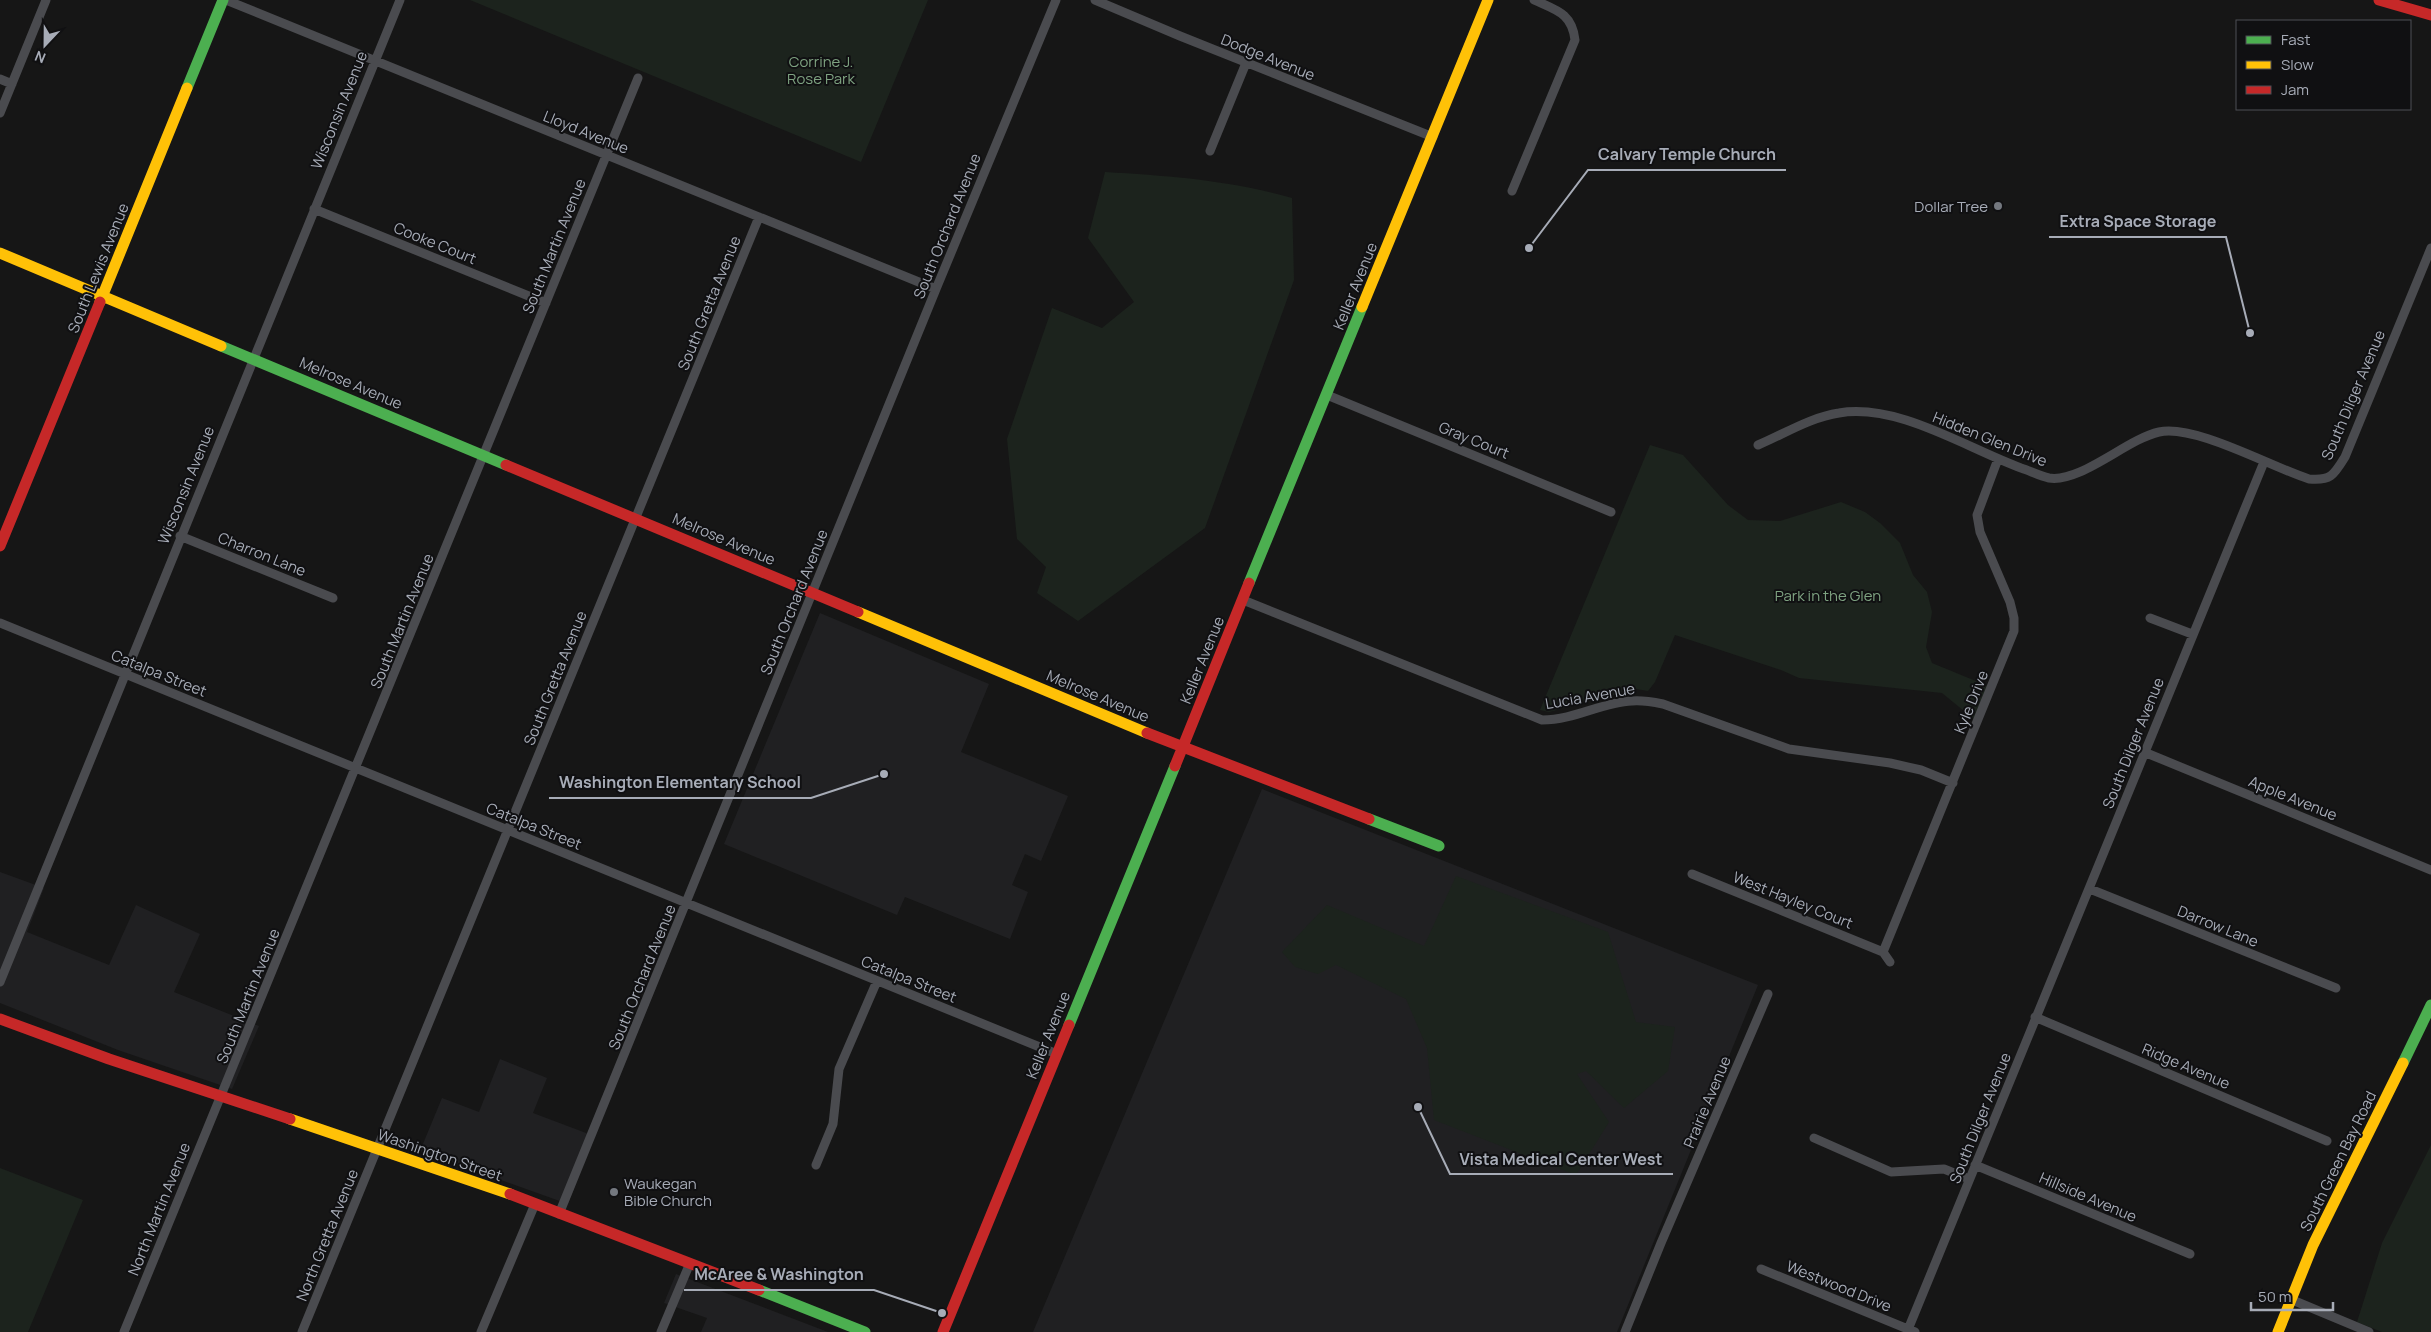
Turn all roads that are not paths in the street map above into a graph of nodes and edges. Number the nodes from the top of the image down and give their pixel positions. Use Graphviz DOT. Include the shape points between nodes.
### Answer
graph roads {
  1 [pos="46,0"];
  2 [pos="225,0"];
  3 [pos="400,0"];
  4 [pos="1056,0"];
  5 [pos="1095,0"];
  6 [pos="1488,0"];
  7 [pos="1534,0"];
  8 [pos="2379,0"];
  9 [pos="2431,15"];
  10 [pos="375,60"];
  11 [pos="1246,63"];
  12 [pos="638,78"];
  13 [pos="0,79"];
  14 [pos="12,84"];
  15 [pos="0,113"];
  16 [pos="1433,137"];
  17 [pos="1210,151"];
  18 [pos="606,155"];
  19 [pos="1512,191"];
  20 [pos="314,209"];
  21 [pos="758,217"];
  22 [pos="2431,248"];
  23 [pos="0,253"];
  24 [pos="936,290"];
  25 [pos="103,295"];
  26 [pos="546,303"];
  27 [pos="253,358"];
  28 [pos="1327,394"];
  29 [pos="1758,445"];
  30 [pos="484,455"];
  31 [pos="1998,459"];
  32 [pos="2264,462"];
  33 [pos="1610,512"];
  34 [pos="636,518"];
  35 [pos="180,536"];
  36 [pos="0,546"];
  37 [pos="813,593"];
  38 [pos="333,598"];
  39 [pos="1243,600"];
  40 [pos="2150,618"];
  41 [pos="0,623"];
  42 [pos="2192,634"];
  43 [pos="125,674"];
  44 [pos="1182,747"];
  45 [pos="2144,752"];
  46 [pos="356,768"];
  47 [pos="1953,783"];
  48 [pos="508,830"];
  49 [pos="1440,846"];
  50 [pos="2431,870"];
  51 [pos="1692,874"];
  52 [pos="2090,890"];
  53 [pos="687,903"];
  54 [pos="1883,952"];
  55 [pos="1890,962"];
  56 [pos="876,980"];
  57 [pos="0,982"];
  58 [pos="2336,988"];
  59 [pos="1768,994"];
  60 [pos="2431,1005"];
  61 [pos="2036,1017"];
  62 [pos="0,1020"];
  63 [pos="2428,1020"];
  64 [pos="1057,1054"];
  65 [pos="221,1097"];
  66 [pos="1814,1138"];
  67 [pos="2326,1141"];
  68 [pos="377,1149"];
  69 [pos="816,1165"];
  70 [pos="1975,1165"];
  71 [pos="1969,1179"];
  72 [pos="535,1204"];
  73 [pos="559,1214"];
  74 [pos="2190,1254"];
  75 [pos="690,1263"];
  76 [pos="1761,1269"];
  77 [pos="2290,1299"];
  78 [pos="1910,1331"];
  79 [pos="124,1332"];
  80 [pos="302,1332"];
  81 [pos="481,1332"];
  82 [pos="661,1332"];
  83 [pos="865,1332"];
  84 [pos="943,1332"];
  85 [pos="1625,1332"];
  86 [pos="2278,1332"];
  87 [pos="2369,1332"];
  1 -- 14 [label="street"];
  2 -- 10 [label="street, Lloyd Avenue"];
  2 -- 25 [label="street, South Lewis Avenue"];
  3 -- 10 [label="street, Wisconsin Avenue"];
  4 -- 24 [label="street, South Orchard Avenue"];
  5 -- 11 [label="street, Dodge Avenue"];
  6 -- 16 [label="street, Keller Avenue"];
  7 -- 19 [label="street" via="1563,13 1574,28 1575,40"];
  8 -- 9 [label="street"];
  10 -- 18 [label="street, Lloyd Avenue"];
  10 -- 20 [label="street, Wisconsin Avenue"];
  11 -- 16 [label="street, Dodge Avenue"];
  11 -- 17 [label="street"];
  12 -- 18 [label="street, South Martin Avenue"];
  13 -- 14 [label="street"];
  14 -- 15 [label="street"];
  16 -- 28 [label="street, Keller Avenue"];
  18 -- 21 [label="street, Lloyd Avenue"];
  18 -- 26 [label="street, South Martin Avenue"];
  20 -- 26 [label="street, Cooke Court"];
  20 -- 27 [label="street, Wisconsin Avenue"];
  21 -- 24 [label="street, Lloyd Avenue"];
  21 -- 34 [label="street, South Gretta Avenue"];
  22 -- 32 [label="street, South Dilger Avenue" via="2345,457 2330,478 2321,480 2297,475"];
  23 -- 25 [label="street, Melrose Avenue"];
  24 -- 37 [label="street, South Orchard Avenue"];
  25 -- 27 [label="street, Melrose Avenue"];
  25 -- 36 [label="street, South Lewis Avenue"];
  26 -- 30 [label="street, South Martin Avenue"];
  27 -- 30 [label="street, Melrose Avenue"];
  27 -- 35 [label="street, Wisconsin Avenue"];
  28 -- 33 [label="street, Gray Court"];
  28 -- 39 [label="street, Keller Avenue"];
  29 -- 31 [label="street, Hidden Glen Drive" via="1825,417 1862,412 1904,420"];
  30 -- 34 [label="street, Melrose Avenue"];
  30 -- 46 [label="street, South Martin Avenue"];
  31 -- 32 [label="street, Hidden Glen Drive" via="2049,478 2059,478 2110,456 2134,440 2176,430 2196,434"];
  31 -- 47 [label="street, Kyle Drive" via="1977,515 1980,532 2010,602 2014,631"];
  32 -- 42 [label="street, South Dilger Avenue"];
  34 -- 37 [label="street, Melrose Avenue"];
  34 -- 48 [label="street, South Gretta Avenue"];
  35 -- 38 [label="street, Charron Lane"];
  35 -- 43 [label="street, Wisconsin Avenue"];
  37 -- 44 [label="street, Melrose Avenue"];
  37 -- 53 [label="street, South Orchard Avenue"];
  39 -- 44 [label="street, Keller Avenue"];
  39 -- 47 [label="street, Lucia Avenue" via="1542,720 1568,718 1630,701 1645,701 1663,704 1789,749 1921,770"];
  40 -- 42 [label="street"];
  41 -- 43 [label="street, Catalpa Street"];
  42 -- 45 [label="street, South Dilger Avenue"];
  43 -- 46 [label="street, Catalpa Street"];
  43 -- 57 [label="street, Wisconsin Avenue"];
  44 -- 49 [label="street, Melrose Avenue"];
  44 -- 64 [label="street, Keller Avenue"];
  45 -- 50 [label="street, Apple Avenue"];
  45 -- 52 [label="street, South Dilger Avenue"];
  46 -- 48 [label="street, Catalpa Street"];
  46 -- 65 [label="street, South Martin Avenue"];
  47 -- 54 [label="street, Kyle Drive"];
  48 -- 53 [label="street, Catalpa Street"];
  48 -- 68 [label="street, South Gretta Avenue"];
  51 -- 54 [label="street, West Hayley Court"];
  52 -- 58 [label="street, Darrow Lane"];
  52 -- 61 [label="street, South Dilger Avenue"];
  53 -- 56 [label="street, Catalpa Street"];
  53 -- 73 [label="street, South Orchard Avenue"];
  54 -- 55 [label="street"];
  56 -- 64 [label="street, Catalpa Street"];
  56 -- 69 [label="street" via="839,1069 833,1124"];
  59 -- 85 [label="street, Prairie Avenue"];
  60 -- 63 [label="street, South Green Bay Road"];
  61 -- 67 [label="street, Ridge Avenue"];
  61 -- 70 [label="street, South Dilger Avenue"];
  62 -- 65 [label="street, Washington Street" via="97,1057"];
  63 -- 77 [label="street, South Green Bay Road" via="2313,1246"];
  64 -- 84 [label="street, Keller Avenue"];
  65 -- 68 [label="street, Washington Street"];
  65 -- 79 [label="street, North Martin Avenue"];
  66 -- 71 [label="street" via="1890,1172 1944,1168"];
  68 -- 72 [label="street, Washington Street"];
  68 -- 80 [label="street, North Gretta Avenue"];
  70 -- 71 [label="street, South Dilger Avenue"];
  70 -- 74 [label="street, Hillside Avenue"];
  71 -- 78 [label="street, South Dilger Avenue"];
  72 -- 73 [label="street, Washington Street"];
  72 -- 81 [label="street"];
  73 -- 75 [label="street, Washington Street"];
  75 -- 82 [label="street"];
  75 -- 83 [label="street, Washington Street"];
  76 -- 78 [label="street, Westwood Drive"];
  77 -- 86 [label="street, South Green Bay Road"];
  77 -- 87 [label="street"];
}
